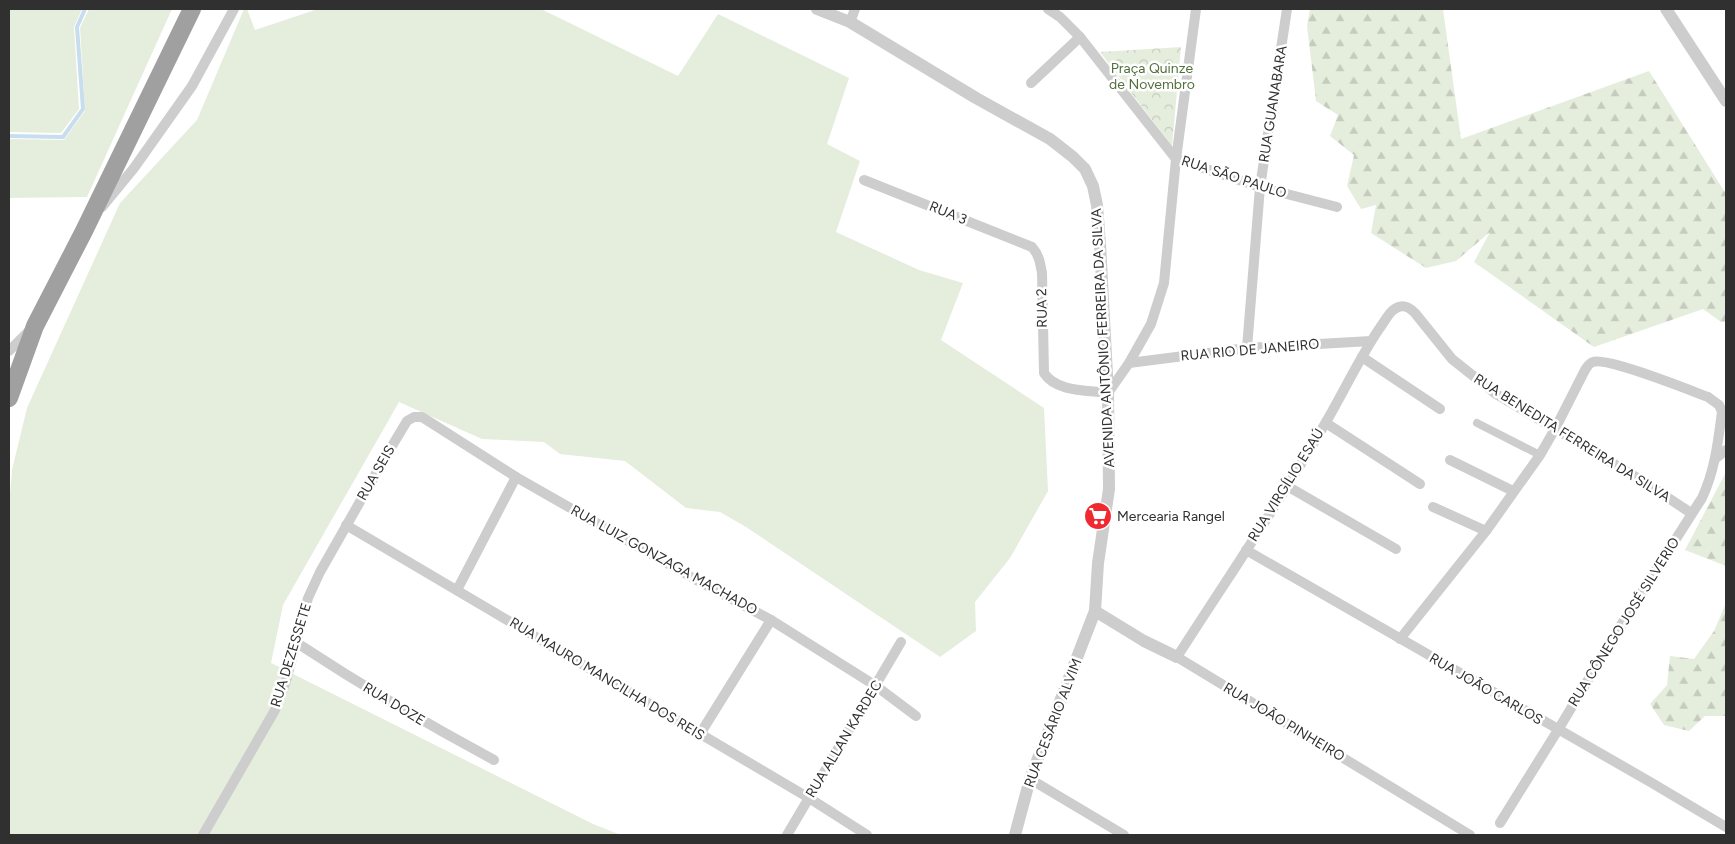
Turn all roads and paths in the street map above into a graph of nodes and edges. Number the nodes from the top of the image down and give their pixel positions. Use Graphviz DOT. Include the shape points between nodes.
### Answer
graph roads {
  1 [pos="192,9"];
  2 [pos="234,9"];
  3 [pos="817,9"];
  4 [pos="855,9"];
  5 [pos="1048,9"];
  6 [pos="1196,9"];
  7 [pos="1287,9"];
  8 [pos="1666,9"];
  9 [pos="850,22"];
  10 [pos="1080,37"];
  11 [pos="1030,83"];
  12 [pos="1726,101"];
  13 [pos="1176,159"];
  14 [pos="864,180"];
  15 [pos="1260,187"];
  16 [pos="1337,207"];
  17 [pos="84,231"];
  18 [pos="1032,247"];
  19 [pos="1392,312"];
  20 [pos="35,326"];
  21 [pos="1371,341"];
  22 [pos="1247,348"];
  23 [pos="9,351"];
  24 [pos="1362,357"];
  25 [pos="1129,362"];
  26 [pos="1108,392"];
  27 [pos="9,398"];
  28 [pos="1440,409"];
  29 [pos="407,422"];
  30 [pos="1326,423"];
  31 [pos="1477,423"];
  32 [pos="1556,429"];
  33 [pos="1726,450"];
  34 [pos="1540,455"];
  35 [pos="1716,458"];
  36 [pos="1450,460"];
  37 [pos="516,476"];
  38 [pos="1420,484"];
  39 [pos="1287,486"];
  40 [pos="1513,491"];
  41 [pos="1433,507"];
  42 [pos="1691,513"];
  43 [pos="346,525"];
  44 [pos="1486,531"];
  45 [pos="1396,549"];
  46 [pos="1246,550"];
  47 [pos="456,590"];
  48 [pos="1095,612"];
  49 [pos="771,620"];
  50 [pos="1400,639"];
  51 [pos="901,642"];
  52 [pos="297,643"];
  53 [pos="1177,657"];
  54 [pos="876,686"];
  55 [pos="916,716"];
  56 [pos="1558,730"];
  57 [pos="700,734"];
  58 [pos="494,760"];
  59 [pos="1030,779"];
  60 [pos="809,798"];
  61 [pos="1500,823"];
  62 [pos="1726,828"];
  63 [pos="203,835"];
  64 [pos="787,835"];
  65 [pos="867,835"];
  66 [pos="1015,835"];
  67 [pos="1124,835"];
  68 [pos="1470,835"];
  1 -- 17 [label="highway"];
  2 -- 17 [label="street" via="192,86"];
  3 -- 9 [label="street, AVENIDA ANTÔNIO FERREIRA DA SILVA"];
  4 -- 9 [label="street"];
  5 -- 10 [label="street, RUA SÃO PAULO" via="1060,16"];
  6 -- 13 [label="street"];
  7 -- 15 [label="street, RUA GUANABARA"];
  8 -- 12 [label="street"];
  9 -- 26 [label="street, AVENIDA ANTÔNIO FERREIRA DA SILVA" via="1050,139 1085,169 1098,204"];
  10 -- 11 [label="street"];
  10 -- 13 [label="street, RUA SÃO PAULO"];
  13 -- 15 [label="street, RUA SÃO PAULO"];
  13 -- 25 [label="street" via="1164,283 1151,324"];
  14 -- 18 [label="street, RUA 3"];
  15 -- 16 [label="street, RUA SÃO PAULO"];
  15 -- 22 [label="street, RUA GUANABARA"];
  17 -- 20 [label="highway"];
  18 -- 26 [label="street, RUA 2" via="1037,253 1042,273 1044,373 1054,384"];
  19 -- 21 [label="street, RUA VIRGÍLIO ESAÚ"];
  19 -- 32 [label="street, RUA BENEDITA FERREIRA DA SILVA" via="1404,305 1409,307 1452,359 1496,394"];
  20 -- 23 [label="street"];
  20 -- 27 [label="highway"];
  21 -- 22 [label="street, RUA RIO DE JANEIRO"];
  21 -- 24 [label="street, RUA VIRGÍLIO ESAÚ"];
  22 -- 25 [label="street, RUA RIO DE JANEIRO"];
  24 -- 28 [label="street"];
  24 -- 30 [label="street, RUA VIRGÍLIO ESAÚ"];
  25 -- 26 [label="street"];
  26 -- 48 [label="street, AVENIDA ANTÔNIO FERREIRA DA SILVA" via="1109,489 1098,562"];
  29 -- 37 [label="street, RUA LUIZ GONZAGA MACHADO" via="414,417 422,417"];
  29 -- 43 [label="street, RUA SEIS"];
  30 -- 38 [label="street"];
  30 -- 39 [label="street, RUA VIRGÍLIO ESAÚ"];
  31 -- 34 [label="street"];
  32 -- 34 [label="street"];
  32 -- 35 [label="street, RUA CÔNEGO JOSÉ SILVERIO" via="1585,370 1594,362 1619,366 1708,397 1718,405 1722,412"];
  32 -- 42 [label="street, RUA BENEDITA FERREIRA DA SILVA"];
  33 -- 35 [label="street"];
  34 -- 40 [label="street"];
  35 -- 42 [label="street, RUA CÔNEGO JOSÉ SILVERIO" via="1702,498"];
  36 -- 40 [label="street"];
  37 -- 47 [label="street"];
  37 -- 49 [label="street, RUA LUIZ GONZAGA MACHADO"];
  39 -- 45 [label="street"];
  39 -- 46 [label="street, RUA VIRGÍLIO ESAÚ"];
  40 -- 44 [label="street"];
  41 -- 44 [label="street"];
  42 -- 56 [label="street, RUA CÔNEGO JOSÉ SILVERIO"];
  43 -- 47 [label="street, RUA MAURO MANCILHA DOS REIS"];
  43 -- 52 [label="street, RUA DEZESSETE" via="308,598"];
  44 -- 50 [label="street"];
  46 -- 50 [label="street, RUA JOÃO CARLOS"];
  46 -- 53 [label="street, RUA VIRGÍLIO ESAÚ"];
  47 -- 57 [label="street, RUA MAURO MANCILHA DOS REIS"];
  48 -- 53 [label="street, RUA JOÃO PINHEIRO"];
  48 -- 59 [label="street, RUA CESÁRIO ALVIM"];
  49 -- 54 [label="street, RUA LUIZ GONZAGA MACHADO"];
  49 -- 57 [label="street"];
  50 -- 56 [label="street, RUA JOÃO CARLOS"];
  51 -- 54 [label="street, RUA ALLAN KARDEC"];
  52 -- 58 [label="street, RUA DOZE" via="356,682"];
  52 -- 63 [label="street, RUA DEZESSETE" via="275,710"];
  53 -- 68 [label="street, RUA JOÃO PINHEIRO"];
  54 -- 55 [label="street, RUA LUIZ GONZAGA MACHADO"];
  54 -- 60 [label="street, RUA ALLAN KARDEC"];
  56 -- 61 [label="street, RUA CÔNEGO JOSÉ SILVERIO"];
  56 -- 62 [label="street, RUA JOÃO CARLOS"];
  57 -- 60 [label="street, RUA MAURO MANCILHA DOS REIS"];
  59 -- 66 [label="street, RUA CESÁRIO ALVIM"];
  59 -- 67 [label="street"];
  60 -- 64 [label="street, RUA ALLAN KARDEC"];
  60 -- 65 [label="street, RUA MAURO MANCILHA DOS REIS"];
}
